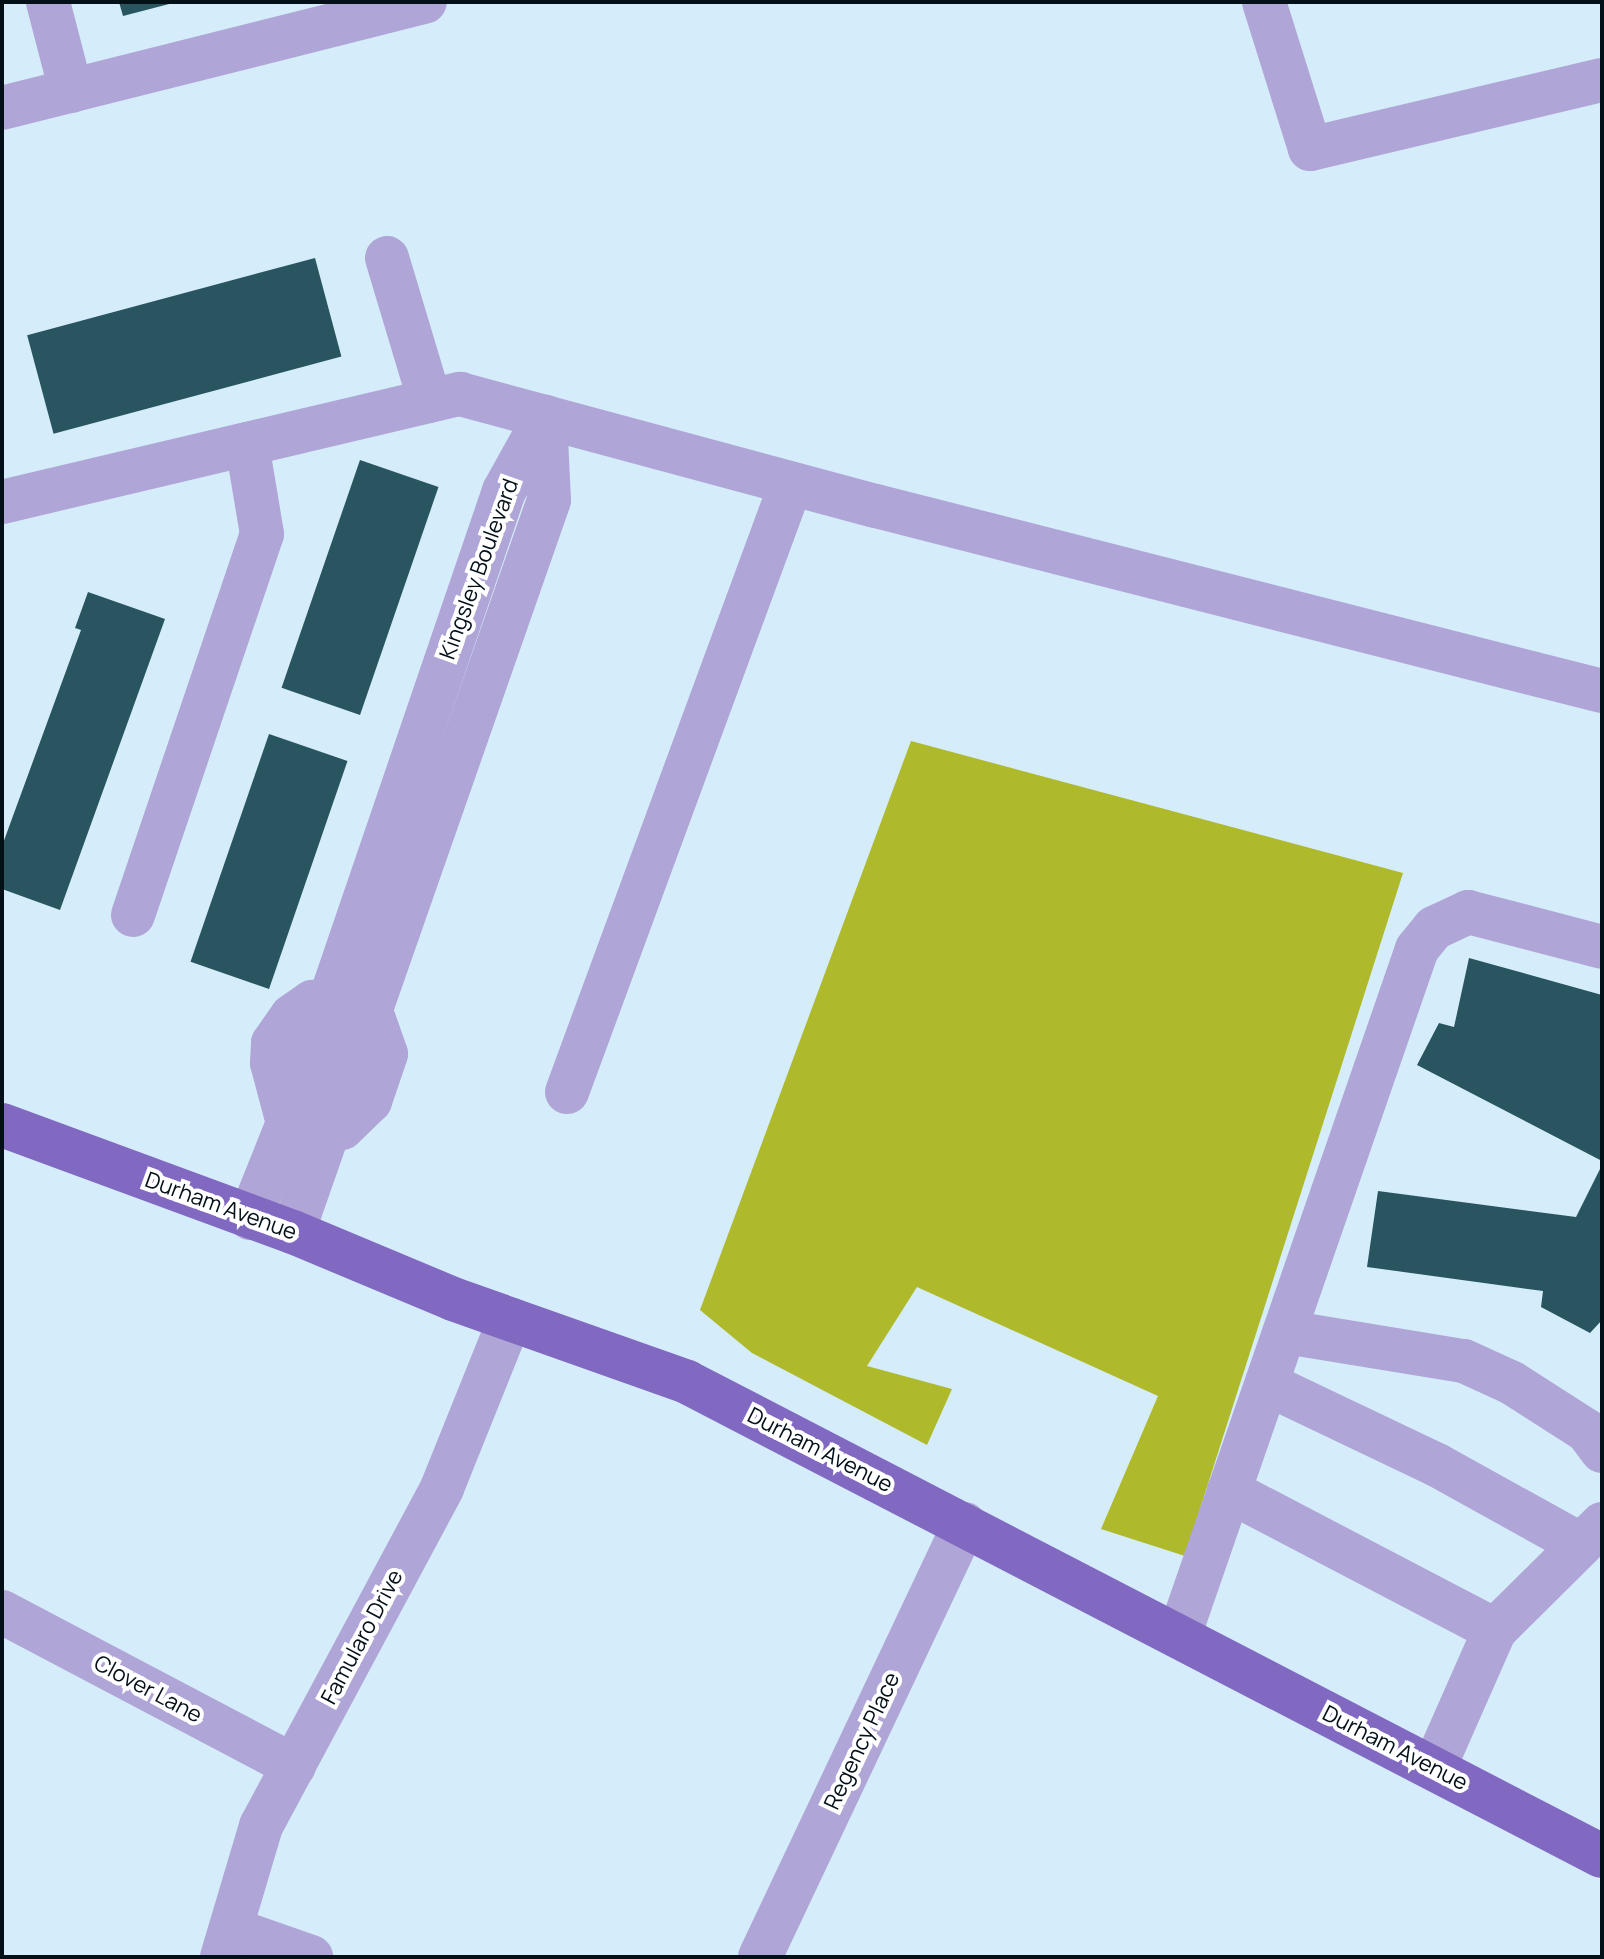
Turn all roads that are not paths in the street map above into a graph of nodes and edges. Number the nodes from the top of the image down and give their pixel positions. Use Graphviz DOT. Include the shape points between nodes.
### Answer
graph roads {
  1 [pos="48,2"];
  2 [pos="425,2"];
  3 [pos="1264,2"];
  4 [pos="1602,80"];
  5 [pos="71,91"];
  6 [pos="2,108"];
  7 [pos="387,258"];
  8 [pos="430,401"];
  9 [pos="545,417"];
  10 [pos="247,444"];
  11 [pos="791,484"];
  12 [pos="2,502"];
  13 [pos="1602,691"];
  14 [pos="133,915"];
  15 [pos="1602,947"];
  16 [pos="330,1000"];
  17 [pos="372,1014"];
  18 [pos="567,1092"];
  19 [pos="2,1125"];
  20 [pos="306,1132"];
  21 [pos="250,1218"];
  22 [pos="293,1232"];
  23 [pos="510,1319"];
  24 [pos="1286,1332"];
  25 [pos="1267,1384"];
  26 [pos="1602,1451"];
  27 [pos="1229,1491"];
  28 [pos="965,1524"];
  29 [pos="1590,1533"];
  30 [pos="2,1612"];
  31 [pos="1495,1630"];
  32 [pos="1179,1636"];
  33 [pos="294,1766"];
  34 [pos="1434,1768"];
  35 [pos="1602,1856"];
  36 [pos="226,1943"];
  37 [pos="311,1957"];
  38 [pos="760,1957"];
  1 -- 5 [label="street"];
  2 -- 5 [label="street"];
  3 -- 4 [label="street" via="1310,149"];
  5 -- 6 [label="street"];
  7 -- 8 [label="street"];
  8 -- 9 [label="street" via="460,394"];
  8 -- 10 [label="street"];
  9 -- 11 [label="street"];
  9 -- 16 [label="street, Kingsley Boulevard" via="504,491"];
  9 -- 17 [label="street, Kingsley Boulevard" via="549,500"];
  10 -- 12 [label="street"];
  10 -- 14 [label="street" via="262,534"];
  11 -- 13 [label="street"];
  11 -- 18 [label="street"];
  15 -- 24 [label="street" via="1468,912 1434,928 1417,949"];
  16 -- 17 [label="street"];
  16 -- 20 [label="street, Kingsley Boulevard"];
  17 -- 20 [label="street, Kingsley Boulevard"];
  19 -- 21 [label="main road, Durham Avenue"];
  20 -- 21 [label="street, Kingsley Boulevard"];
  20 -- 22 [label="street, Kingsley Boulevard"];
  21 -- 22 [label="main road, Durham Avenue"];
  22 -- 23 [label="main road, Durham Avenue"];
  23 -- 28 [label="main road, Durham Avenue" via="687,1382"];
  23 -- 33 [label="street, Famularo Drive" via="442,1488"];
  24 -- 25 [label="street"];
  24 -- 26 [label="street" via="1464,1361 1512,1383 1587,1431"];
  25 -- 27 [label="street"];
  25 -- 29 [label="street"];
  27 -- 31 [label="street"];
  27 -- 32 [label="street"];
  28 -- 32 [label="main road, Durham Avenue"];
  28 -- 38 [label="street, Regency Place"];
  29 -- 31 [label="street"];
  30 -- 33 [label="street, Clover Lane"];
  31 -- 34 [label="street"];
  32 -- 34 [label="main road, Durham Avenue"];
  33 -- 36 [label="street, Famularo Drive" via="261,1826"];
  34 -- 35 [label="main road, Durham Avenue"];
  36 -- 37 [label="street"];
}
